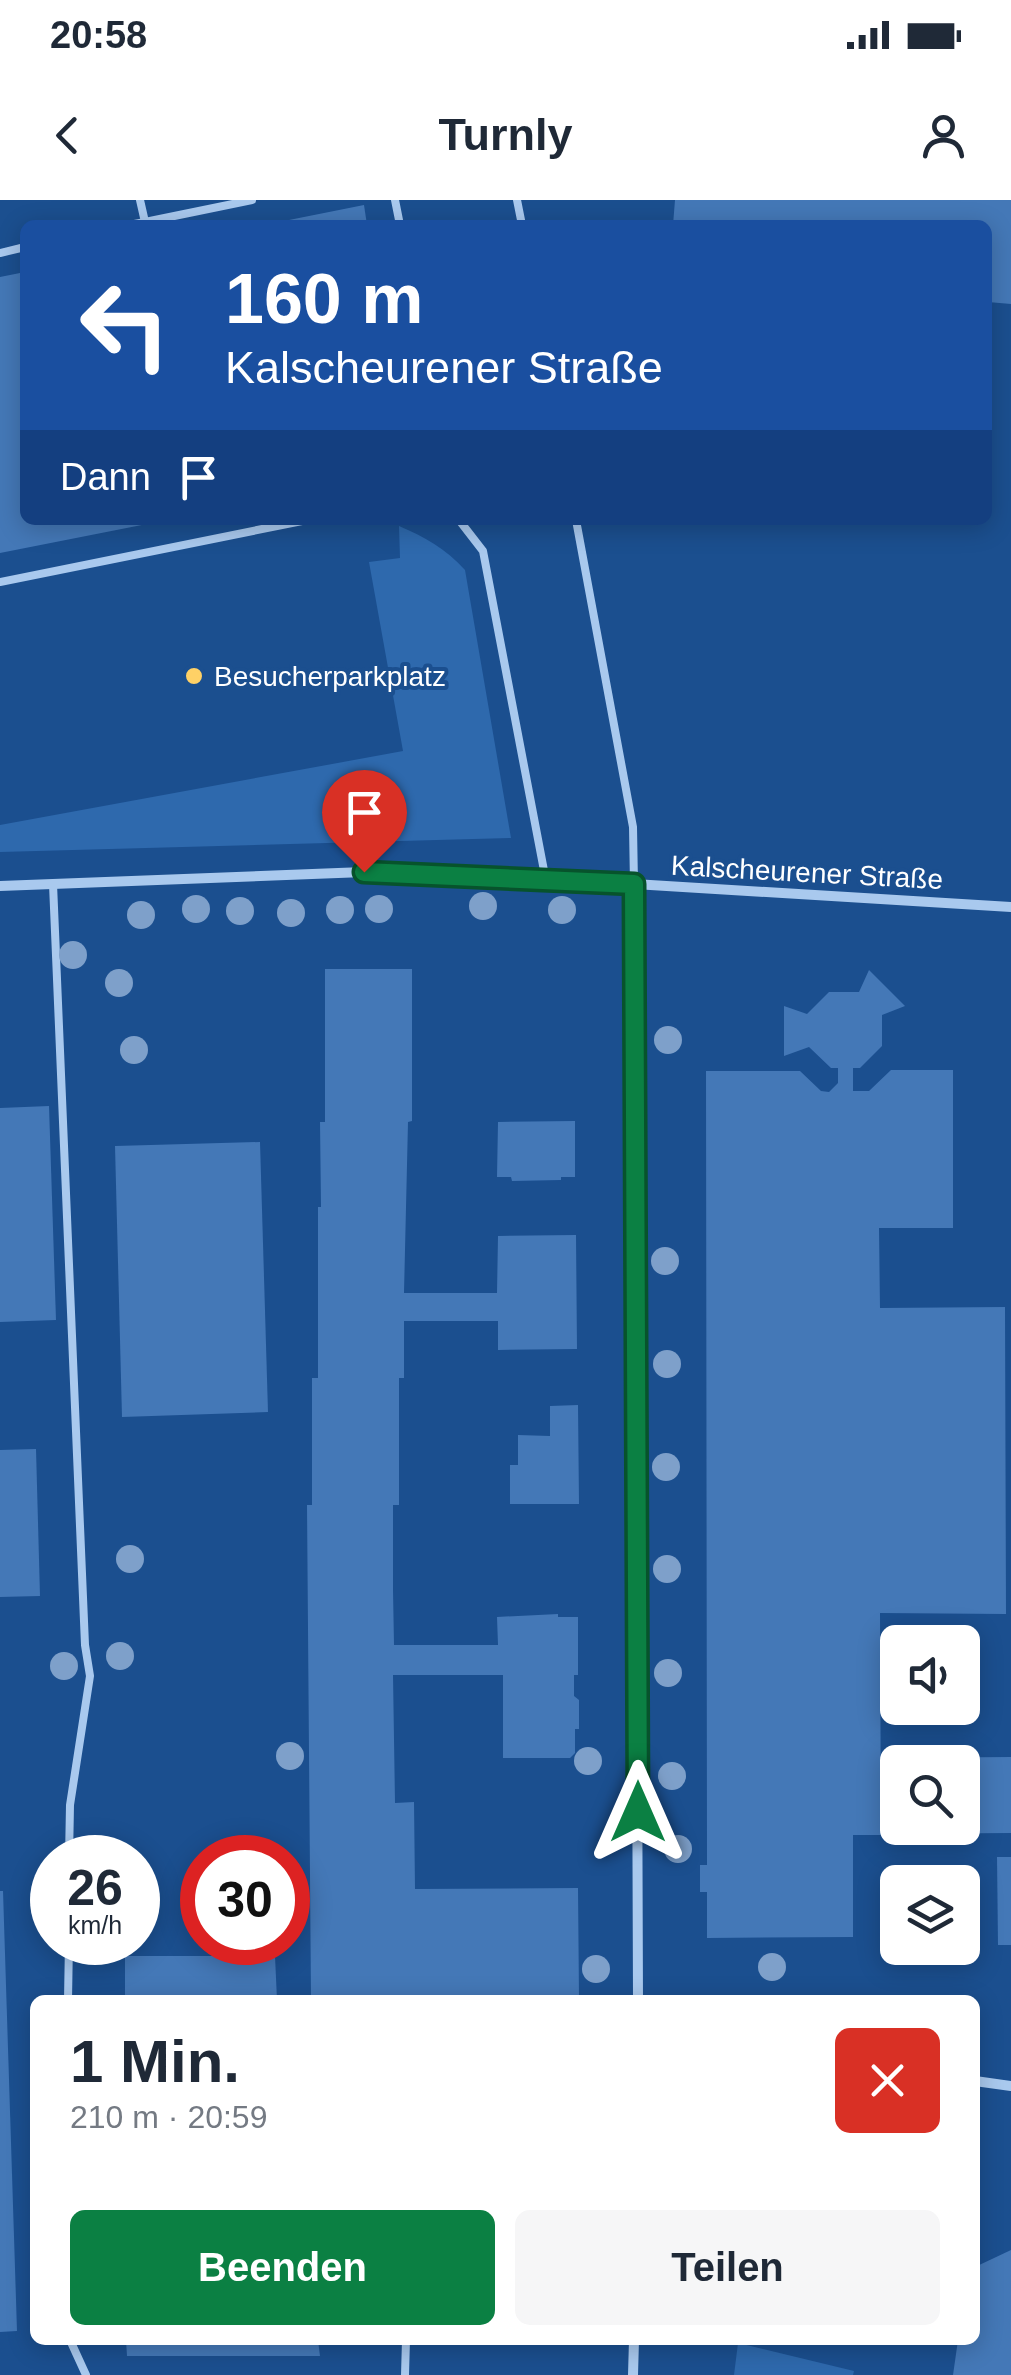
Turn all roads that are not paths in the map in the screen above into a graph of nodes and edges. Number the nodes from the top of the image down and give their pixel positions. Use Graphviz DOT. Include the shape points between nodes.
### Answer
graph roads {
  1 [pos="252,200"];
  2 [pos="155,220"];
  3 [pos="282,525"];
  4 [pos="463,525"];
  5 [pos="577,525"];
  6 [pos="0,582"];
  7 [pos="546,882"];
  8 [pos="53,884"];
  9 [pos="634,884"];
  10 [pos="0,886"];
  11 [pos="1011,907"];
  12 [pos="70,1835"];
  13 [pos="69,1965"];
  14 [pos="68,1995"];
  15 [pos="638,1995"];
  16 [pos="980,2081"];
  17 [pos="1011,2086"];
  18 [pos="72,2345"];
  19 [pos="406,2345"];
  20 [pos="634,2345"];
  21 [pos="86,2375"];
  22 [pos="405,2375"];
  23 [pos="633,2375"];
  1 -- 2 [label="lane"];
  3 -- 6 [label="lane"];
  4 -- 7 [label="lane" via="483,552"];
  5 -- 9 [label="lane" via="633,826"];
  7 -- 8 [label="street, Kalscheurener Straße" via="364,872"];
  7 -- 9 [label="street, Kalscheurener Straße"];
  8 -- 10 [label="street, Kalscheurener Straße"];
  8 -- 12 [label="lane" via="90,1676"];
  9 -- 11 [label="street, Kalscheurener Straße"];
  9 -- 15 [label="street"];
  13 -- 14 [label="lane"];
  16 -- 17 [label="street"];
  18 -- 21 [label="lane"];
  19 -- 22 [label="lane"];
  20 -- 23 [label="street"];
}
